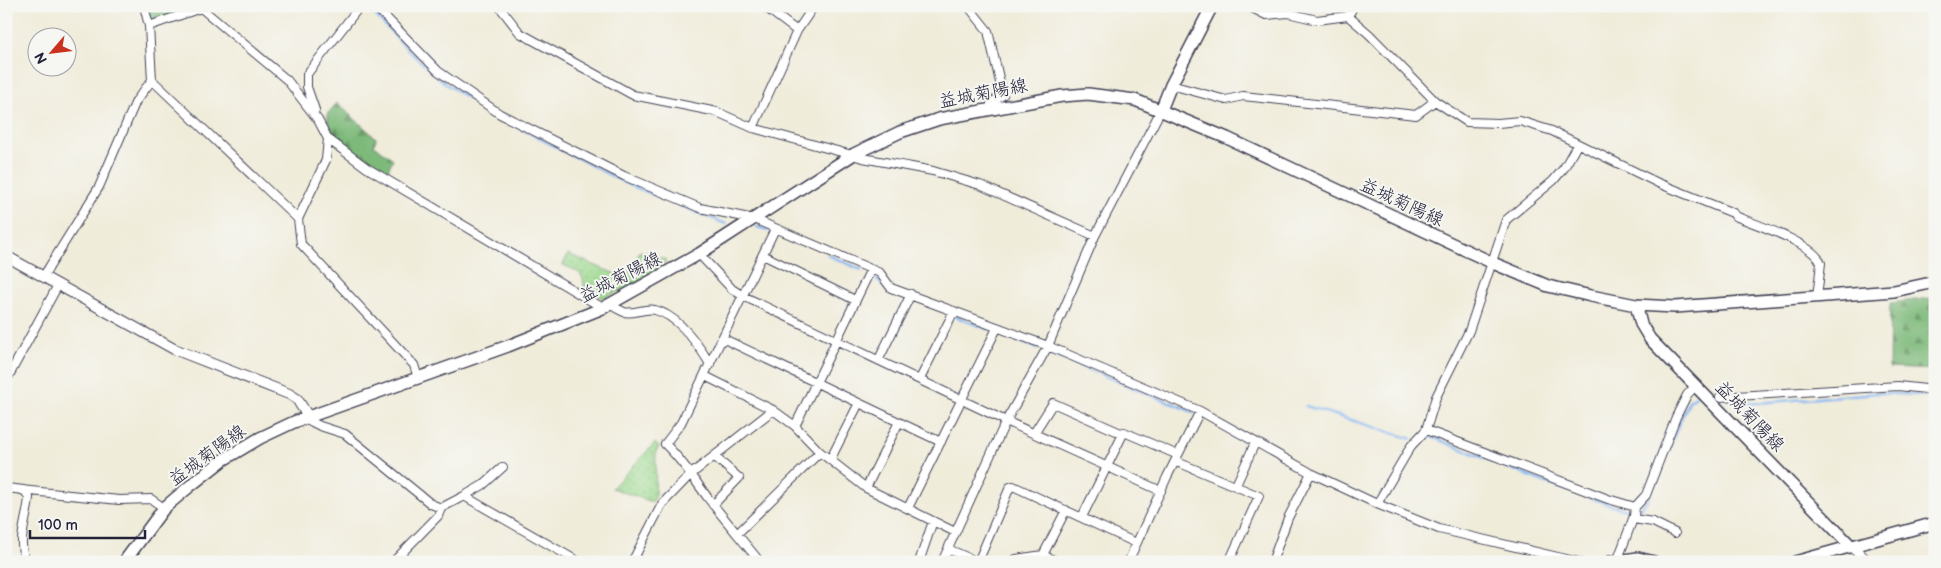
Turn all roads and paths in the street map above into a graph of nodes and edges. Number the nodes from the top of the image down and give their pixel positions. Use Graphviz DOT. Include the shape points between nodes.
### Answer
graph roads {
  1 [pos="144,6"];
  2 [pos="360,6"];
  3 [pos="375,6"];
  4 [pos="498,6"];
  5 [pos="764,6"];
  6 [pos="814,6"];
  7 [pos="968,6"];
  8 [pos="1212,6"];
  9 [pos="1248,6"];
  10 [pos="1354,6"];
  11 [pos="198,7"];
  12 [pos="1348,16"];
  13 [pos="149,26"];
  14 [pos="797,31"];
  15 [pos="152,80"];
  16 [pos="1171,85"];
  17 [pos="1435,101"];
  18 [pos="992,108"];
  19 [pos="1161,110"];
  20 [pos="318,120"];
  21 [pos="753,128"];
  22 [pos="328,139"];
  23 [pos="1577,145"];
  24 [pos="854,154"];
  25 [pos="298,218"];
  26 [pos="754,218"];
  27 [pos="776,228"];
  28 [pos="1095,236"];
  29 [pos="699,254"];
  30 [pos="763,255"];
  31 [pos="6,256"];
  32 [pos="1493,263"];
  33 [pos="871,269"];
  34 [pos="43,277"];
  35 [pos="1935,282"];
  36 [pos="58,285"];
  37 [pos="911,294"];
  38 [pos="743,296"];
  39 [pos="1817,297"];
  40 [pos="855,300"];
  41 [pos="1636,305"];
  42 [pos="606,306"];
  43 [pos="954,311"];
  44 [pos="998,328"];
  45 [pos="722,338"];
  46 [pos="836,339"];
  47 [pos="1048,346"];
  48 [pos="879,359"];
  49 [pos="710,364"];
  50 [pos="705,376"];
  51 [pos="418,378"];
  52 [pos="920,379"];
  53 [pos="6,381"];
  54 [pos="816,382"];
  55 [pos="1696,384"];
  56 [pos="1935,390"];
  57 [pos="1720,397"];
  58 [pos="962,398"];
  59 [pos="859,403"];
  60 [pos="773,410"];
  61 [pos="1200,411"];
  62 [pos="308,418"];
  63 [pos="1006,421"];
  64 [pos="899,422"];
  65 [pos="795,426"];
  66 [pos="1426,430"];
  67 [pos="1034,433"];
  68 [pos="1124,434"];
  69 [pos="941,442"];
  70 [pos="1255,442"];
  71 [pos="820,452"];
  72 [pos="714,456"];
  73 [pos="1177,458"];
  74 [pos="830,460"];
  75 [pos="503,466"];
  76 [pos="1107,466"];
  77 [pos="1311,474"];
  78 [pos="690,475"];
  79 [pos="1236,485"];
  80 [pos="6,488"];
  81 [pos="866,488"];
  82 [pos="21,490"];
  83 [pos="1161,491"];
  84 [pos="464,496"];
  85 [pos="1377,504"];
  86 [pos="713,505"];
  87 [pos="1635,507"];
  88 [pos="164,508"];
  89 [pos="440,508"];
  90 [pos="908,508"];
  91 [pos="1066,510"];
  92 [pos="1082,517"];
  93 [pos="1632,519"];
  94 [pos="933,521"];
  95 [pos="1935,523"];
  96 [pos="956,532"];
  97 [pos="1675,533"];
  98 [pos="737,534"];
  99 [pos="1136,543"];
  100 [pos="1850,545"];
  101 [pos="948,549"];
  102 [pos="1043,555"];
  103 [pos="1614,560"];
  104 [pos="27,562"];
  105 [pos="124,562"];
  106 [pos="393,562"];
  107 [pos="578,562"];
  108 [pos="632,562"];
  109 [pos="760,562"];
  110 [pos="919,562"];
  111 [pos="942,562"];
  112 [pos="978,562"];
  113 [pos="1014,562"];
  114 [pos="1058,562"];
  115 [pos="1128,562"];
  116 [pos="1229,562"];
  117 [pos="1272,562"];
  118 [pos="1579,562"];
  119 [pos="1654,562"];
  120 [pos="1795,562"];
  121 [pos="1868,562"];
  1 -- 13 [label="street"];
  2 -- 20 [label="street" via="307,74 307,87"];
  3 -- 26 [label="street" via="438,71 500,114 624,176 700,208"];
  4 -- 21 [label="street" via="520,33 633,94 716,112"];
  5 -- 14 [label="street"];
  6 -- 14 [label="street"];
  7 -- 18 [label="street" via="988,31 1004,95 991,103"];
  8 -- 16 [label="main road"];
  9 -- 12 [label="street" via="1266,15 1288,13 1317,20"];
  10 -- 12 [label="street"];
  11 -- 13 [label="street"];
  11 -- 20 [label="street" via="287,80"];
  12 -- 17 [label="street"];
  13 -- 15 [label="street"];
  14 -- 21 [label="street"];
  15 -- 25 [label="street"];
  15 -- 34 [label="street" via="136,101 99,187"];
  16 -- 17 [label="street" via="1226,100 1242,96 1412,115 1423,112"];
  16 -- 19 [label="main road"];
  17 -- 23 [label="street" via="1467,122 1520,121 1552,131"];
  18 -- 19 [label="main road, 益城菊陽線" via="1088,94 1135,100"];
  18 -- 24 [label="main road, 益城菊陽線" via="922,124"];
  19 -- 28 [label="street"];
  19 -- 32 [label="main road, 益城菊陽線"];
  20 -- 22 [label="street"];
  21 -- 24 [label="street"];
  22 -- 25 [label="street" via="326,160"];
  22 -- 42 [label="street" via="367,168"];
  23 -- 32 [label="street" via="1553,181 1506,220"];
  23 -- 39 [label="street" via="1798,243 1817,256 1821,263"];
  24 -- 26 [label="main road, 益城菊陽線"];
  24 -- 28 [label="street" via="980,184"];
  25 -- 51 [label="street" via="301,244 414,365"];
  26 -- 27 [label="street"];
  26 -- 29 [label="main road, 益城菊陽線"];
  27 -- 30 [label="street"];
  27 -- 33 [label="street"];
  28 -- 47 [label="street"];
  29 -- 38 [label="street" via="732,289"];
  29 -- 42 [label="main road, 益城菊陽線"];
  30 -- 38 [label="street"];
  30 -- 40 [label="street"];
  31 -- 34 [label="street"];
  32 -- 41 [label="main road, 益城菊陽線" via="1548,286"];
  32 -- 66 [label="street" via="1470,331 1436,397"];
  33 -- 37 [label="street" via="880,273 891,288"];
  33 -- 40 [label="street"];
  34 -- 36 [label="street"];
  35 -- 39 [label="main road, 益城菊陽線" via="1894,290"];
  36 -- 53 [label="street"];
  36 -- 62 [label="street" via="174,349 289,394 297,399"];
  37 -- 43 [label="street"];
  37 -- 48 [label="street"];
  38 -- 45 [label="street"];
  38 -- 46 [label="street"];
  39 -- 41 [label="main road, 益城菊陽線" via="1675,306"];
  40 -- 46 [label="street"];
  41 -- 55 [label="main road, 益城菊陽線" via="1641,324 1650,339"];
  42 -- 49 [label="street" via="625,313 655,310 667,316 696,341"];
  42 -- 51 [label="main road, 益城菊陽線"];
  43 -- 44 [label="street"];
  43 -- 52 [label="street"];
  44 -- 47 [label="street"];
  44 -- 58 [label="street"];
  45 -- 49 [label="street"];
  45 -- 54 [label="street"];
  46 -- 48 [label="street"];
  46 -- 54 [label="street"];
  47 -- 61 [label="street"];
  47 -- 63 [label="street"];
  48 -- 52 [label="street"];
  49 -- 50 [label="street"];
  50 -- 60 [label="street"];
  50 -- 78 [label="street" via="681,423 665,444 684,462"];
  51 -- 62 [label="main road, 益城菊陽線"];
  52 -- 58 [label="street"];
  54 -- 59 [label="street"];
  54 -- 65 [label="street"];
  55 -- 87 [label="street" via="1680,409 1646,495"];
  55 -- 100 [label="main road, 益城菊陽線"];
  56 -- 57 [label="street" via="1898,386"];
  58 -- 63 [label="street"];
  58 -- 69 [label="street"];
  59 -- 64 [label="street"];
  59 -- 74 [label="street"];
  60 -- 65 [label="street"];
  60 -- 72 [label="street"];
  61 -- 70 [label="street"];
  61 -- 73 [label="street"];
  62 -- 88 [label="main road, 益城菊陽線" via="260,438 223,460"];
  62 -- 89 [label="street" via="320,426 345,434 430,504"];
  63 -- 67 [label="street"];
  63 -- 96 [label="street"];
  64 -- 69 [label="street"];
  64 -- 81 [label="street"];
  65 -- 71 [label="street"];
  66 -- 85 [label="street" via="1411,446"];
  66 -- 87 [label="street"];
  67 -- 68 [label="street" via="1053,403"];
  67 -- 76 [label="street"];
  68 -- 73 [label="street" via="1126,431"];
  68 -- 76 [label="street"];
  69 -- 90 [label="street"];
  70 -- 77 [label="street"];
  70 -- 79 [label="street"];
  71 -- 74 [label="street"];
  71 -- 98 [label="street"];
  72 -- 78 [label="street"];
  72 -- 86 [label="street" via="739,478"];
  73 -- 79 [label="street"];
  73 -- 83 [label="street"];
  74 -- 81 [label="street"];
  75 -- 84 [label="street"];
  76 -- 83 [label="street"];
  76 -- 92 [label="street"];
  77 -- 85 [label="street"];
  77 -- 117 [label="street" via="1288,518"];
  78 -- 86 [label="street"];
  78 -- 108 [label="street" via="662,504"];
  79 -- 116 [label="street" via="1259,496"];
  80 -- 82 [label="street"];
  81 -- 90 [label="street"];
  82 -- 88 [label="street" via="119,500 151,499"];
  82 -- 104 [label="street" via="29,497 22,533 23,555"];
  83 -- 99 [label="street"];
  84 -- 89 [label="street"];
  84 -- 107 [label="street"];
  85 -- 118 [label="street" via="1439,529"];
  86 -- 98 [label="street"];
  87 -- 93 [label="street"];
  88 -- 105 [label="main road, 益城菊陽線"];
  89 -- 106 [label="street" via="438,516"];
  90 -- 94 [label="street"];
  91 -- 92 [label="street"];
  91 -- 102 [label="street"];
  91 -- 112 [label="street" via="1010,487"];
  92 -- 99 [label="street"];
  93 -- 97 [label="street" via="1654,522"];
  93 -- 103 [label="street"];
  94 -- 96 [label="street"];
  94 -- 110 [label="street"];
  95 -- 100 [label="main road"];
  96 -- 101 [label="street"];
  98 -- 109 [label="street"];
  99 -- 115 [label="street"];
  100 -- 120 [label="main road"];
  100 -- 121 [label="street"];
  101 -- 111 [label="street"];
  101 -- 112 [label="street"];
  102 -- 113 [label="street"];
  102 -- 114 [label="street"];
  103 -- 119 [label="main road" via="1638,558"];
}
